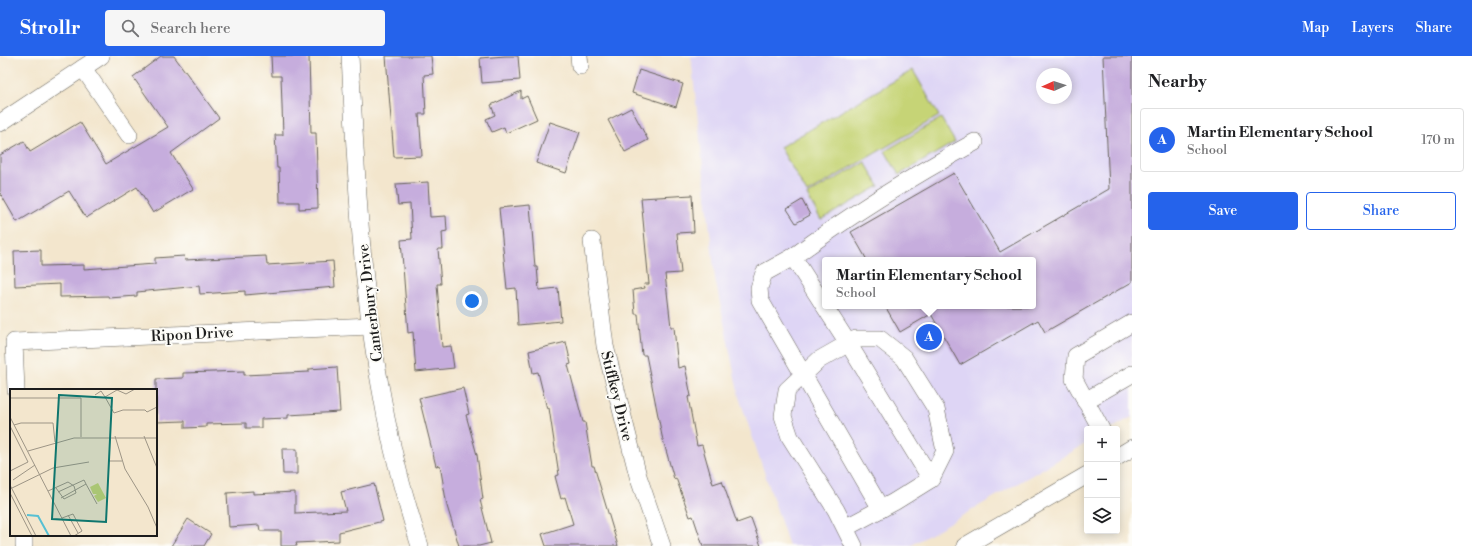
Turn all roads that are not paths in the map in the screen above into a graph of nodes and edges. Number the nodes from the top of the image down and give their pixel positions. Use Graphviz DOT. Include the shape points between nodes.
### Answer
graph roads {
  1 [pos="101,56"];
  2 [pos="350,56"];
  3 [pos="83,68"];
  4 [pos="0,123"];
  5 [pos="129,135"];
  6 [pos="975,142"];
  7 [pos="592,241"];
  8 [pos="792,257"];
  9 [pos="822,303"];
  10 [pos="826,309"];
  11 [pos="1132,323"];
  12 [pos="371,326"];
  13 [pos="848,343"];
  14 [pos="804,374"];
  15 [pos="1132,374"];
  16 [pos="16,389"];
  17 [pos="1085,401"];
  18 [pos="1099,426"];
  19 [pos="1132,448"];
  20 [pos="1120,455"];
  21 [pos="1084,477"];
  22 [pos="931,479"];
  23 [pos="881,509"];
  24 [pos="845,528"];
  25 [pos="420,546"];
  26 [pos="662,546"];
  27 [pos="854,546"];
  28 [pos="965,546"];
  1 -- 3 [label="street"];
  2 -- 12 [label="street, Canterbury Drive" via="363,253"];
  3 -- 4 [label="street"];
  3 -- 5 [label="street"];
  6 -- 8 [label="street" via="919,172"];
  7 -- 26 [label="street, Stiffkey Drive" via="605,346 638,476"];
  8 -- 9 [label="street"];
  8 -- 14 [label="street" via="764,273 759,288 760,300"];
  10 -- 13 [label="street"];
  11 -- 17 [label="street" via="1076,356 1074,379"];
  12 -- 16 [label="street, Ripon Drive" via="14,342"];
  12 -- 25 [label="street, Canterbury Drive" via="388,421"];
  13 -- 14 [label="street" via="819,360"];
  13 -- 22 [label="street"];
  13 -- 22 [label="street" via="856,339 880,339 904,358 936,409 945,451"];
  14 -- 23 [label="street"];
  14 -- 24 [label="street" via="787,390 783,416 790,437"];
  15 -- 17 [label="street"];
  17 -- 18 [label="street"];
  19 -- 20 [label="street"];
  21 -- 28 [label="street"];
  22 -- 23 [label="street"];
  23 -- 24 [label="street"];
  24 -- 27 [label="street"];
}
